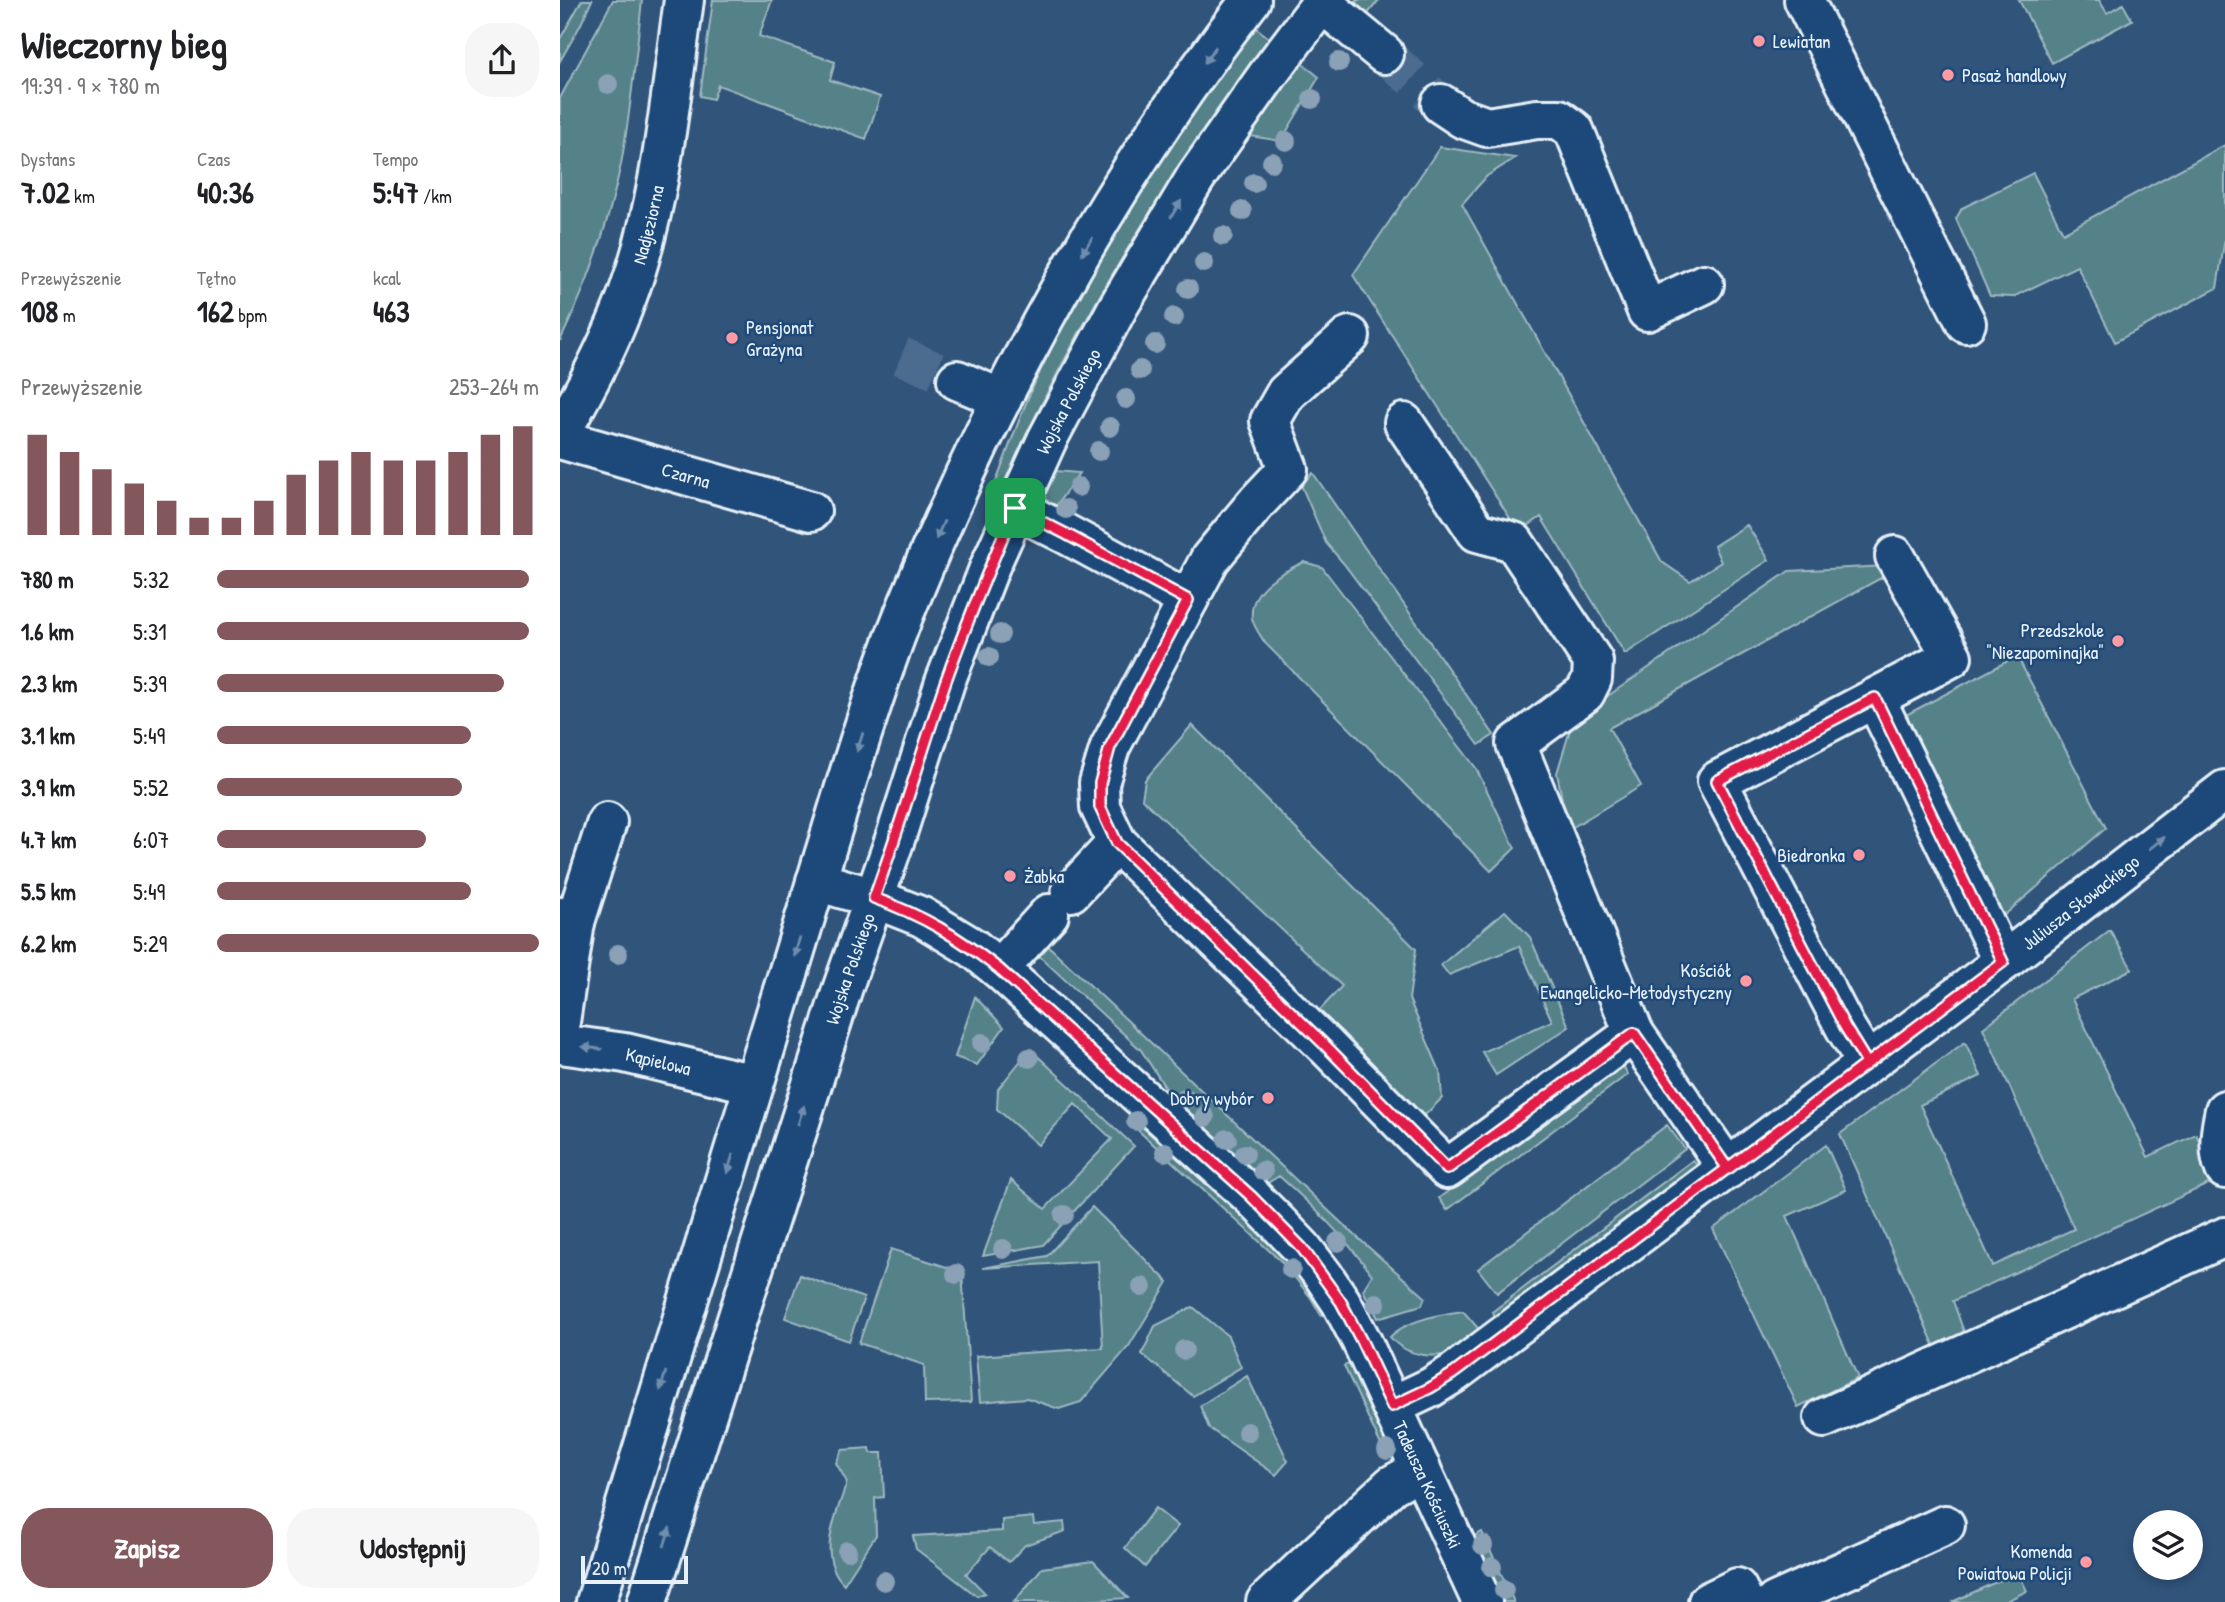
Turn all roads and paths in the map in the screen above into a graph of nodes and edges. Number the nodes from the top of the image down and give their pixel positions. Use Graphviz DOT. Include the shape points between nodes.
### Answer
graph roads {
  1 [pos="684,0"];
  2 [pos="1251,0"];
  3 [pos="1804,0"];
  4 [pos="1323,1"];
  5 [pos="1384,54"];
  6 [pos="1441,104"];
  7 [pos="1704,284"];
  8 [pos="1966,323"];
  9 [pos="1350,336"];
  10 [pos="957,380"];
  11 [pos="1002,400"];
  12 [pos="1404,422"];
  13 [pos="560,437"];
  14 [pos="1015,508"];
  15 [pos="811,511"];
  16 [pos="1895,556"];
  17 [pos="1188,600"];
  18 [pos="1875,698"];
  19 [pos="2221,801"];
  20 [pos="607,822"];
  21 [pos="1117,843"];
  22 [pos="816,881"];
  23 [pos="874,898"];
  24 [pos="567,920"];
  25 [pos="2003,962"];
  26 [pos="999,969"];
  27 [pos="560,1022"];
  28 [pos="1634,1033"];
  29 [pos="560,1044"];
  30 [pos="1867,1063"];
  31 [pos="754,1084"];
  32 [pos="2225,1110"];
  33 [pos="1728,1169"];
  34 [pos="2225,1169"];
  35 [pos="2225,1237"];
  36 [pos="1392,1406"];
  37 [pos="1824,1418"];
  38 [pos="1421,1469"];
  39 [pos="1945,1525"];
  40 [pos="596,1602"];
  41 [pos="647,1602"];
  42 [pos="1266,1602"];
  43 [pos="1482,1602"];
  44 [pos="1708,1602"];
  45 [pos="1744,1602"];
  46 [pos="1775,1602"];
  1 -- 13 [label="street, Nadjeziorna" via="660,173 644,239 628,295"];
  2 -- 11 [label="street, one-way" via="1110,206"];
  3 -- 8 [label="street"];
  4 -- 5 [label="street"];
  14 -- 4 [label="street, Wojska Polskiego, one-way" via="1081,374 1158,238 1196,177"];
  6 -- 7 [label="street" via="1486,127 1559,119 1574,130 1647,312"];
  9 -- 17 [label="street" via="1286,393 1270,421 1288,469 1210,559"];
  10 -- 11 [label="street"];
  11 -- 22 [label="street, one-way" via="904,614"];
  12 -- 28 [label="street" via="1477,532 1514,542 1593,661 1585,693 1516,744"];
  13 -- 15 [label="street, Czarna"];
  14 -- 17 [label="street"];
  14 -- 23 [label="street, Wojska Polskiego" via="946,682"];
  16 -- 18 [label="street" via="1952,657"];
  17 -- 21 [label="street" via="1110,747 1100,783 1100,807"];
  18 -- 25 [label="street"];
  18 -- 30 [label="street" via="1717,781"];
  25 -- 19 [label="street, Juliusza Słowackiego, one-way"];
  20 -- 24 [label="street"];
  21 -- 26 [label="street"];
  21 -- 28 [label="street" via="1447,1169"];
  22 -- 23 [label="street, Tadeusza Kościuszki"];
  22 -- 31 [label="street, one-way"];
  23 -- 26 [label="street, Tadeusza Kościuszki" via="922,917"];
  41 -- 23 [label="street, Wojska Polskiego, one-way"];
  24 -- 27 [label="street"];
  25 -- 30 [label="street, Juliusza Słowackiego"];
  26 -- 36 [label="street, Tadeusza Kościuszki" via="1251,1196 1302,1248 1341,1302"];
  28 -- 33 [label="street"];
  31 -- 29 [label="street, Kąpielowa, one-way" via="625,1053"];
  30 -- 33 [label="street, Juliusza Słowackiego"];
  31 -- 40 [label="street, one-way"];
  32 -- 34 [label="street" via="2221,1128"];
  33 -- 36 [label="street, Juliusza Słowackiego" via="1454,1373"];
  35 -- 37 [label="street"];
  36 -- 38 [label="street, Tadeusza Kościuszki"];
  38 -- 42 [label="street" via="1392,1485"];
  38 -- 43 [label="street, Tadeusza Kościuszki"];
  39 -- 46 [label="street"];
  44 -- 45 [label="street" via="1737,1588"];
}
